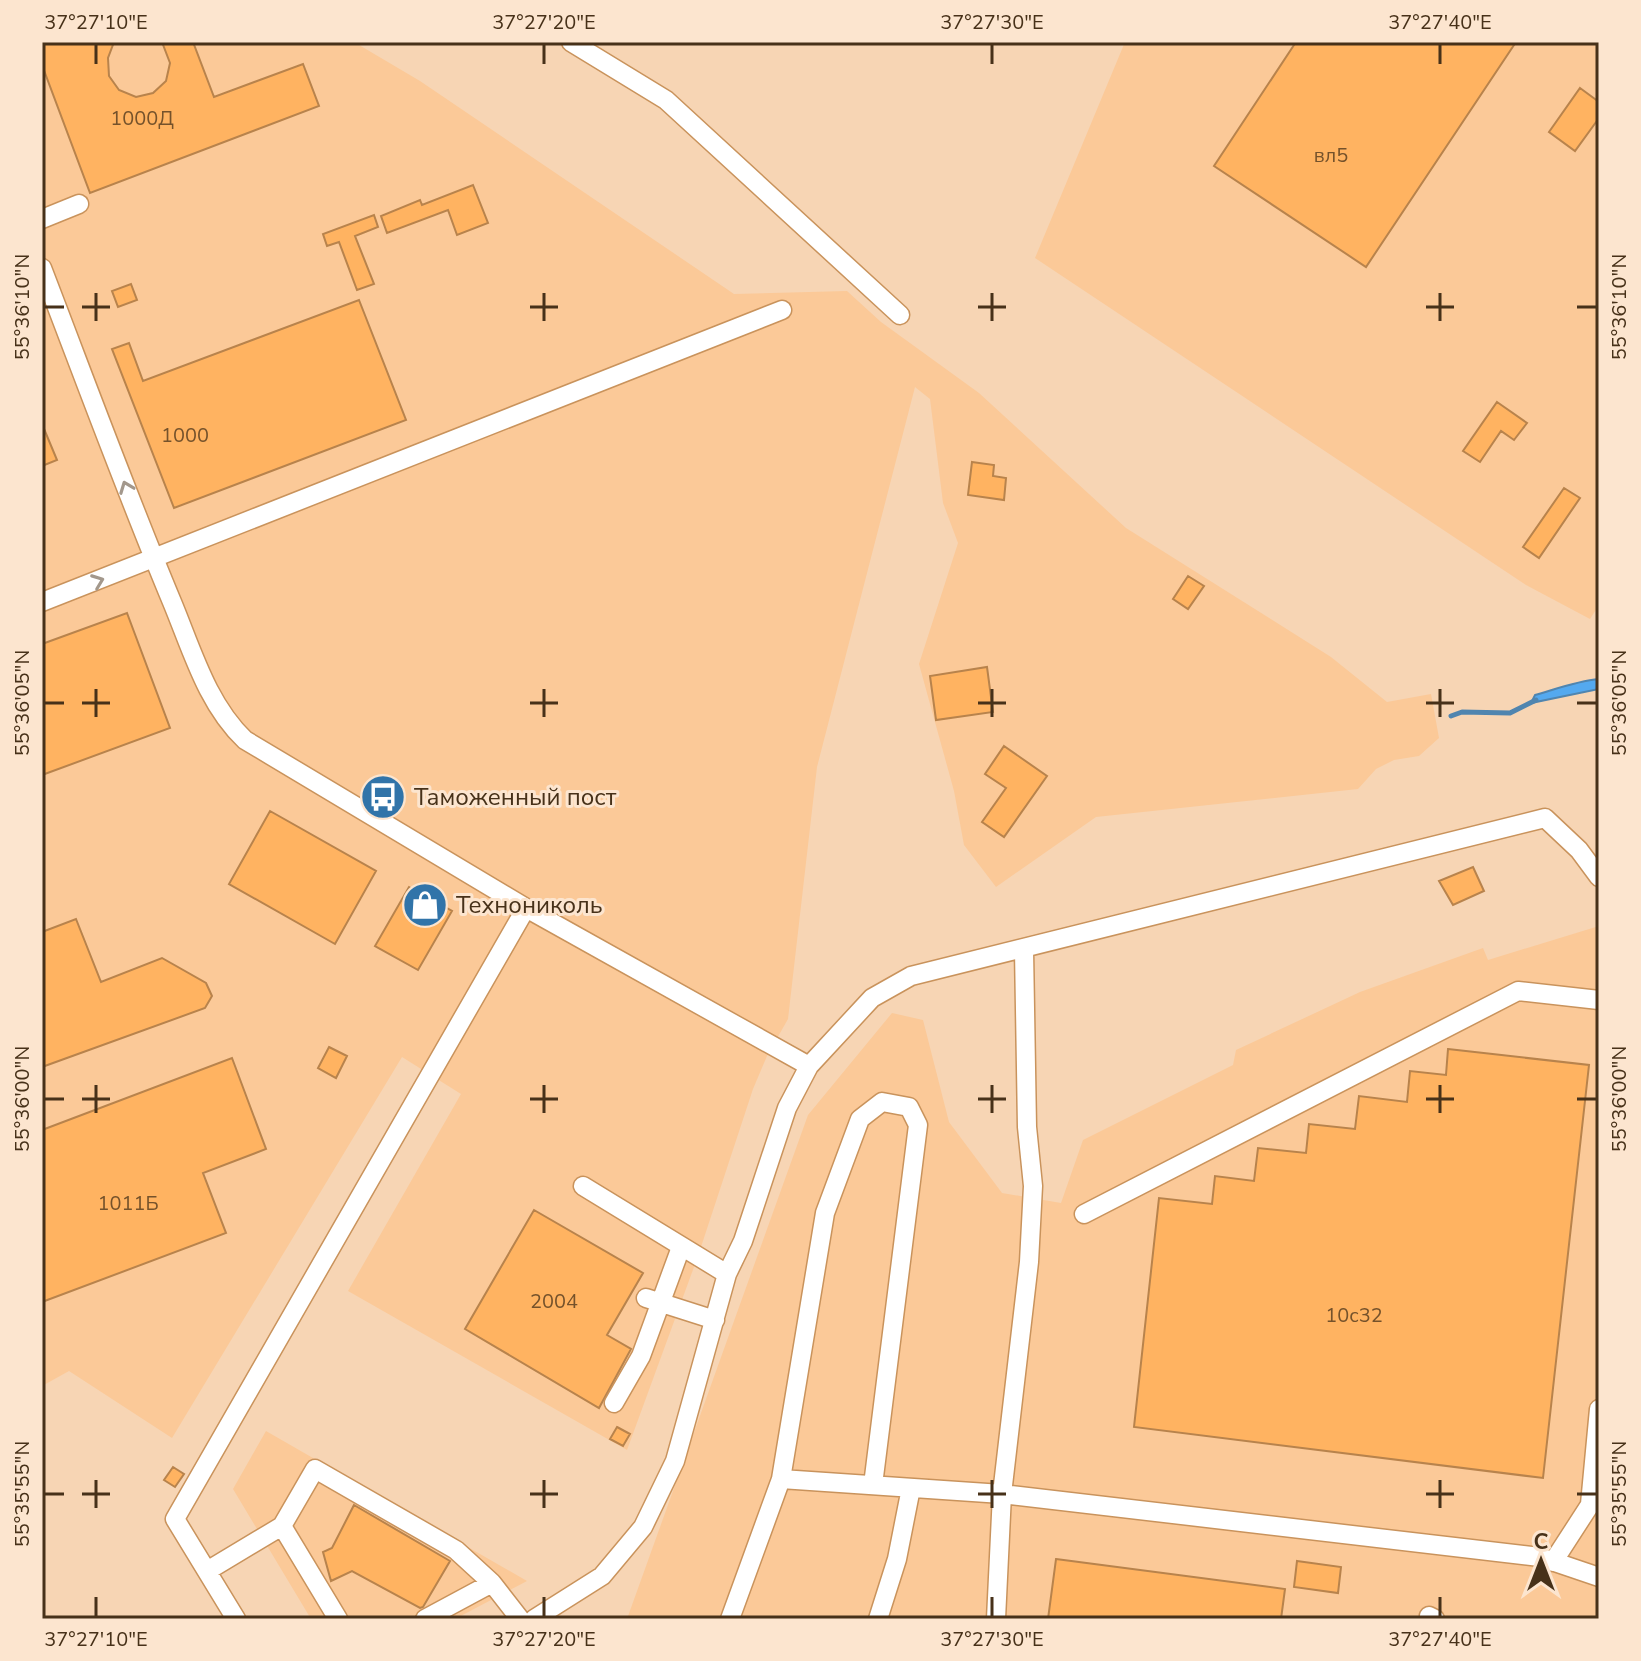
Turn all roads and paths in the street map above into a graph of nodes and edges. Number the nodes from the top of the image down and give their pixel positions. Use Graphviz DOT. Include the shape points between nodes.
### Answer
graph roads {
  1 [pos="571,42"];
  2 [pos="79,204"];
  3 [pos="42,219"];
  4 [pos="42,268"];
  5 [pos="782,310"];
  6 [pos="900,315"];
  7 [pos="154,560"];
  8 [pos="42,602"];
  9 [pos="1599,877"];
  10 [pos="526,908"];
  11 [pos="1024,950"];
  12 [pos="1599,1000"];
  13 [pos="809,1066"];
  14 [pos="583,1186"];
  15 [pos="1084,1214"];
  16 [pos="681,1247"];
  17 [pos="727,1274"];
  18 [pos="653,1301"];
  19 [pos="715,1320"];
  20 [pos="614,1403"];
  21 [pos="1599,1409"];
  22 [pos="781,1479"];
  23 [pos="873,1485"];
  24 [pos="911,1488"];
  25 [pos="1002,1494"];
  26 [pos="1595,1497"];
  27 [pos="282,1526"];
  28 [pos="1553,1562"];
  29 [pos="207,1571"];
  30 [pos="1599,1577"];
  31 [pos="492,1583"];
  32 [pos="236,1619"];
  33 [pos="338,1619"];
  34 [pos="425,1619"];
  35 [pos="520,1619"];
  36 [pos="534,1619"];
  37 [pos="730,1619"];
  38 [pos="878,1619"];
  39 [pos="996,1619"];
  1 -- 6 [label="street" via="666,100"];
  2 -- 3 [label="street"];
  7 -- 4 [label="street, one-way"];
  5 -- 7 [label="street"];
  8 -- 7 [label="street, one-way"];
  7 -- 10 [label="street" via="213,699 245,740"];
  9 -- 11 [label="street" via="1545,818"];
  10 -- 13 [label="street"];
  10 -- 29 [label="street" via="175,1519"];
  11 -- 13 [label="street" via="911,976 872,998"];
  11 -- 25 [label="street" via="1033,1186"];
  12 -- 15 [label="street" via="1518,991"];
  13 -- 17 [label="street" via="787,1108"];
  14 -- 16 [label="street"];
  16 -- 17 [label="street"];
  16 -- 18 [label="street"];
  17 -- 19 [label="street"];
  18 -- 19 [label="street"];
  18 -- 20 [label="street" via="641,1356"];
  19 -- 36 [label="street" via="675,1461 643,1527 602,1576"];
  21 -- 26 [label="street"];
  22 -- 23 [label="street"];
  22 -- 23 [label="street" via="825,1213 860,1119 882,1102 909,1107 918,1125"];
  22 -- 37 [label="street"];
  23 -- 24 [label="street"];
  24 -- 25 [label="street"];
  24 -- 38 [label="street"];
  25 -- 28 [label="street"];
  25 -- 39 [label="street"];
  26 -- 28 [label="street"];
  27 -- 29 [label="street"];
  27 -- 31 [label="street" via="315,1469 456,1550"];
  27 -- 33 [label="street"];
  28 -- 30 [label="street"];
  29 -- 32 [label="street"];
  31 -- 34 [label="street"];
  31 -- 35 [label="street"];
}
